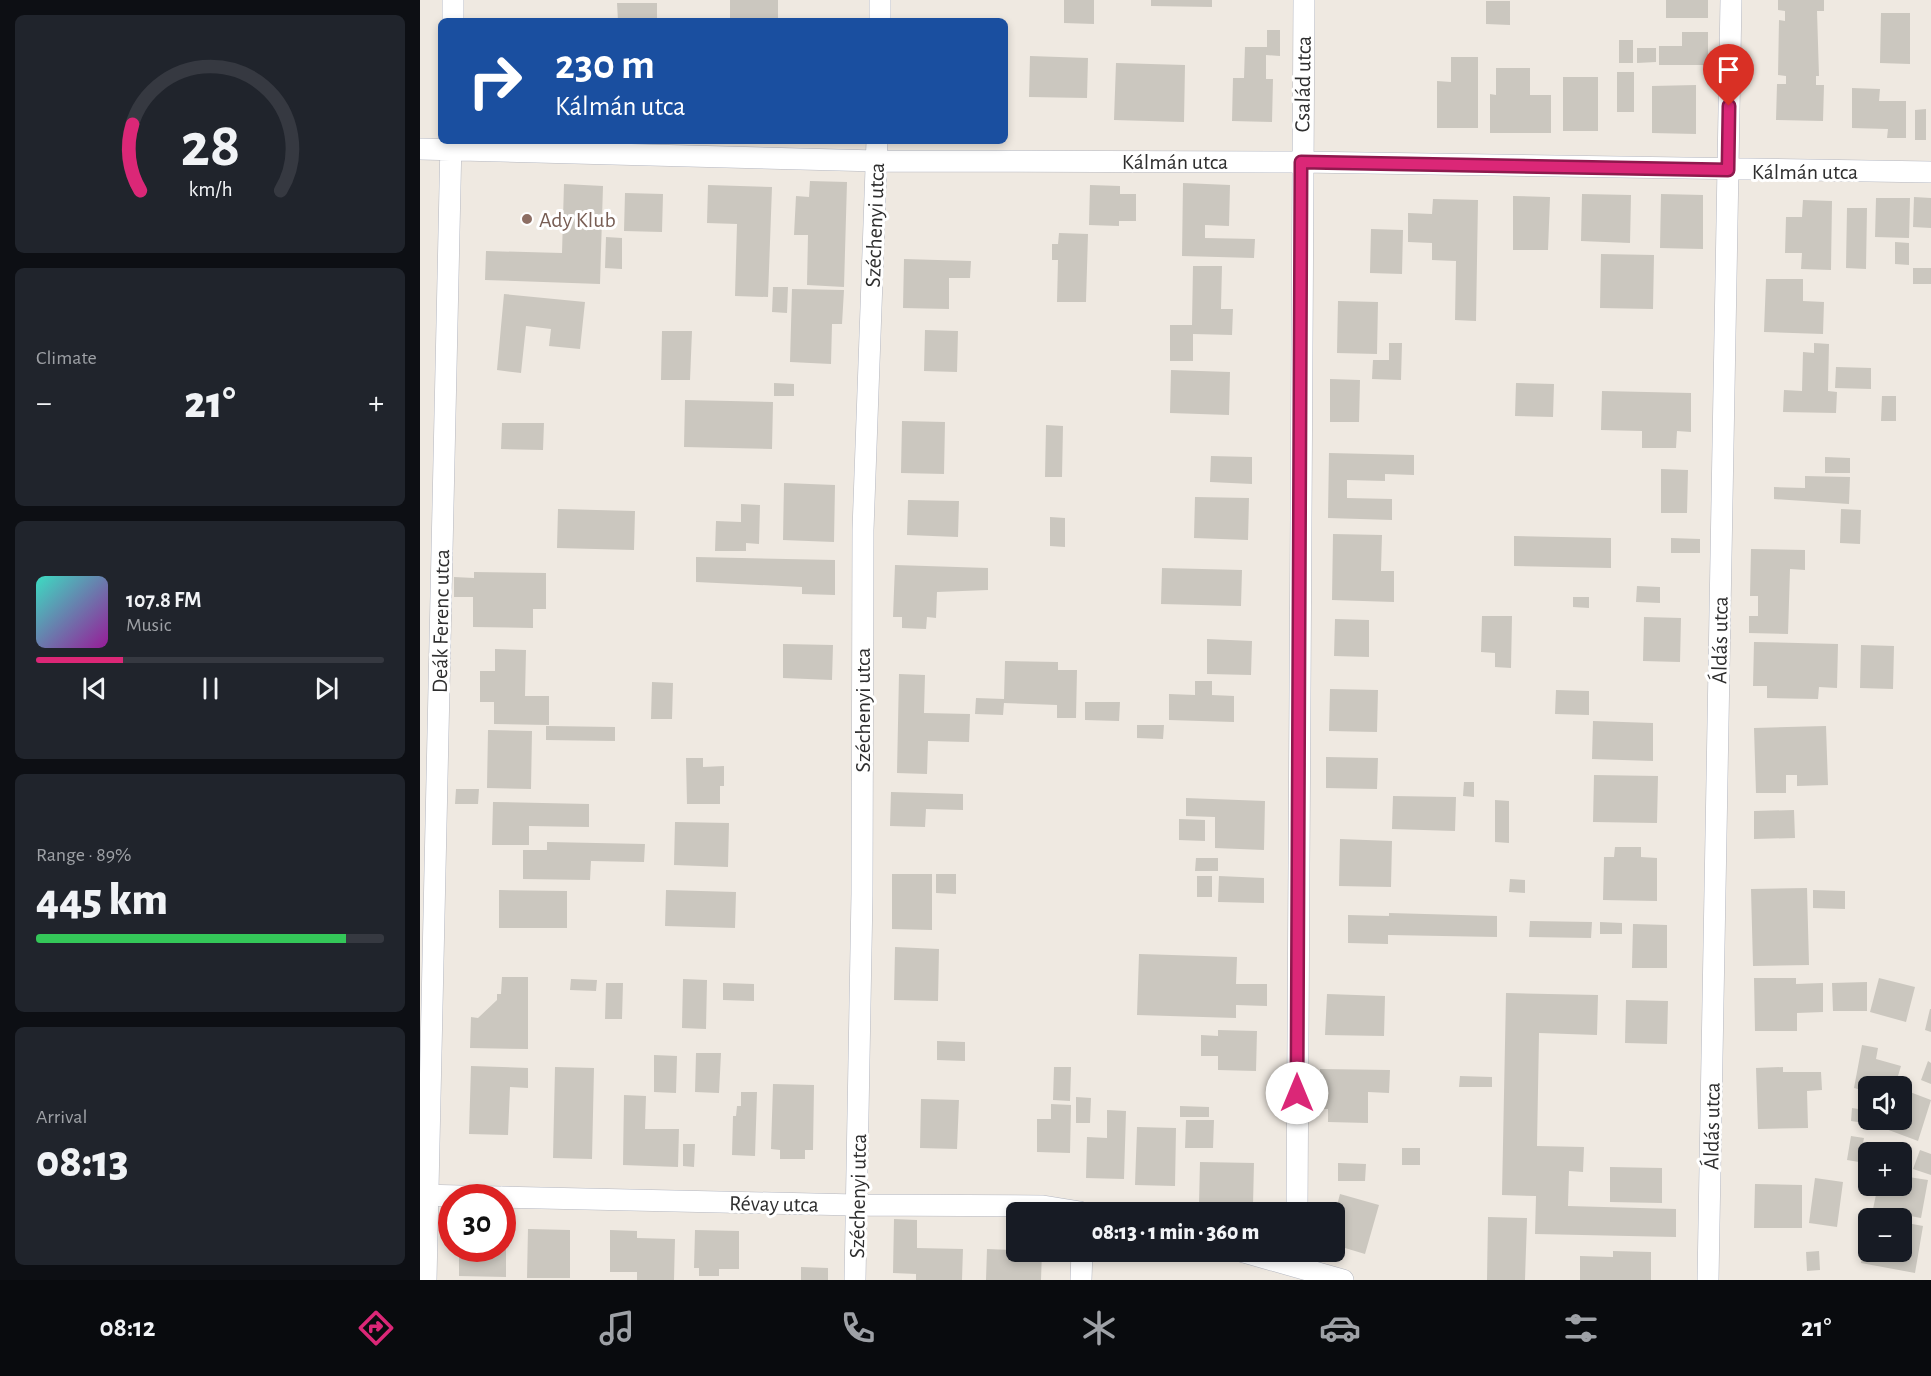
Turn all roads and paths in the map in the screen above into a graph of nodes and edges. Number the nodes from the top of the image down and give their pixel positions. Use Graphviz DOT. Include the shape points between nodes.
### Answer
graph roads {
  1 [pos="453,0"];
  2 [pos="880,0"];
  3 [pos="1304,0"];
  4 [pos="1731,0"];
  5 [pos="453,18"];
  6 [pos="880,18"];
  7 [pos="451,145"];
  8 [pos="420,149"];
  9 [pos="877,151"];
  10 [pos="1301,162"];
  11 [pos="1728,170"];
  12 [pos="1931,172"];
  13 [pos="424,1195"];
  14 [pos="516,1197"];
  15 [pos="1297,1202"];
  16 [pos="856,1205"];
  17 [pos="1006,1206"];
  18 [pos="1082,1262"];
  19 [pos="1303,1262"];
  20 [pos="426,1280"];
  21 [pos="855,1280"];
  22 [pos="1081,1280"];
  23 [pos="1343,1280"];
  24 [pos="1708,1280"];
  1 -- 5 [label="street"];
  2 -- 6 [label="street"];
  3 -- 10 [label="street, Család utca"];
  4 -- 11 [label="street, Áldás utca"];
  7 -- 8 [label="street, Kálmán utca"];
  7 -- 9 [label="street, Kálmán utca"];
  7 -- 13 [label="street, Deák Ferenc utca"];
  9 -- 10 [label="street, Kálmán utca"];
  9 -- 16 [label="street, Széchenyi utca" via="863,530"];
  10 -- 11 [label="street, Kálmán utca"];
  10 -- 15 [label="street, Család utca"];
  11 -- 12 [label="street, Kálmán utca"];
  11 -- 24 [label="street, Áldás utca"];
  13 -- 20 [label="street, Deák Ferenc utca"];
  14 -- 16 [label="street, Révay utca"];
  16 -- 17 [label="street, Révay utca"];
  16 -- 21 [label="street, Széchenyi utca"];
  18 -- 22 [label="street"];
  19 -- 23 [label="street"];
}
